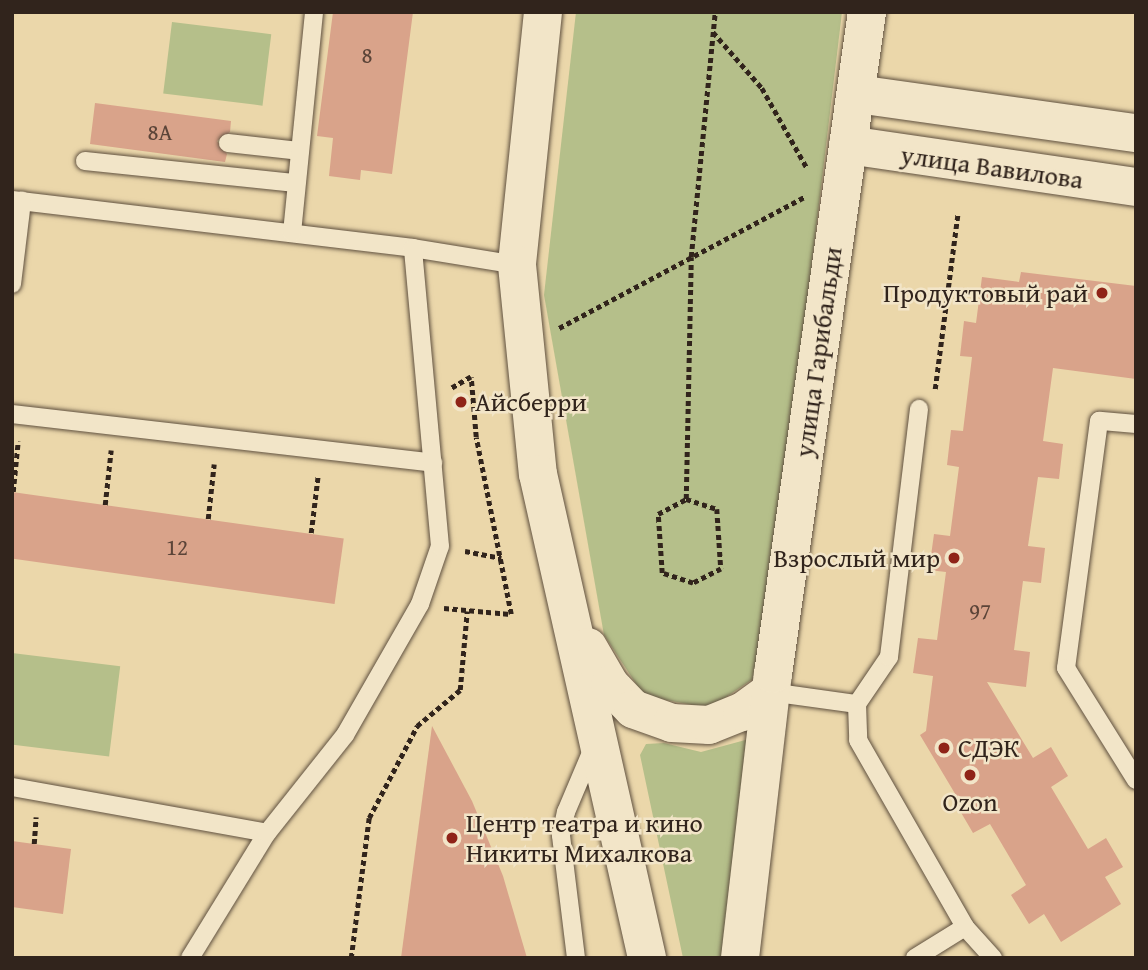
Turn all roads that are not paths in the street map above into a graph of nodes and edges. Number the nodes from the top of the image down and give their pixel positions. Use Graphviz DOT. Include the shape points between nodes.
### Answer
graph roads {
  1 [pos="314,12"];
  2 [pos="543,12"];
  3 [pos="867,12"];
  4 [pos="857,94"];
  5 [pos="1136,133"];
  6 [pos="228,143"];
  7 [pos="848,145"];
  8 [pos="299,151"];
  9 [pos="85,161"];
  10 [pos="296,183"];
  11 [pos="1136,187"];
  12 [pos="17,201"];
  13 [pos="292,233"];
  14 [pos="413,248"];
  15 [pos="517,265"];
  16 [pos="12,284"];
  17 [pos="919,409"];
  18 [pos="16,415"];
  19 [pos="1136,424"];
  20 [pos="432,463"];
  21 [pos="574,624"];
  22 [pos="770,692"];
  23 [pos="857,704"];
  24 [pos="598,735"];
  25 [pos="1136,780"];
  26 [pos="12,787"];
  27 [pos="268,833"];
  28 [pos="965,927"];
  29 [pos="190,958"];
  30 [pos="576,958"];
  31 [pos="647,958"];
  32 [pos="740,958"];
  33 [pos="915,958"];
  34 [pos="993,958"];
  1 -- 8 [label="lane"];
  2 -- 15 [label="street"];
  3 -- 4 [label="street, улица Гарибальди"];
  4 -- 5 [label="street, улица Вавилова"];
  4 -- 7 [label="street, улица Гарибальди"];
  6 -- 8 [label="lane"];
  7 -- 11 [label="street, улица Вавилова"];
  7 -- 22 [label="street, улица Гарибальди"];
  8 -- 10 [label="lane"];
  9 -- 10 [label="lane"];
  10 -- 13 [label="lane"];
  12 -- 13 [label="lane"];
  12 -- 16 [label="lane"];
  13 -- 14 [label="lane"];
  14 -- 15 [label="lane"];
  14 -- 20 [label="lane"];
  15 -- 21 [label="street" via="538,474"];
  17 -- 23 [label="lane" via="889,657"];
  18 -- 20 [label="lane"];
  19 -- 25 [label="lane" via="1099,421 1066,668"];
  20 -- 27 [label="lane" via="440,546 420,604 345,736"];
  21 -- 22 [label="street" via="610,685 633,709 672,723 709,725 742,712"];
  21 -- 24 [label="street"];
  22 -- 23 [label="lane"];
  22 -- 32 [label="street, улица Гарибальди"];
  23 -- 28 [label="lane" via="858,740"];
  24 -- 30 [label="lane" via="561,835"];
  24 -- 31 [label="street"];
  26 -- 27 [label="lane"];
  27 -- 29 [label="lane"];
  28 -- 33 [label="lane"];
  28 -- 34 [label="lane"];
}
